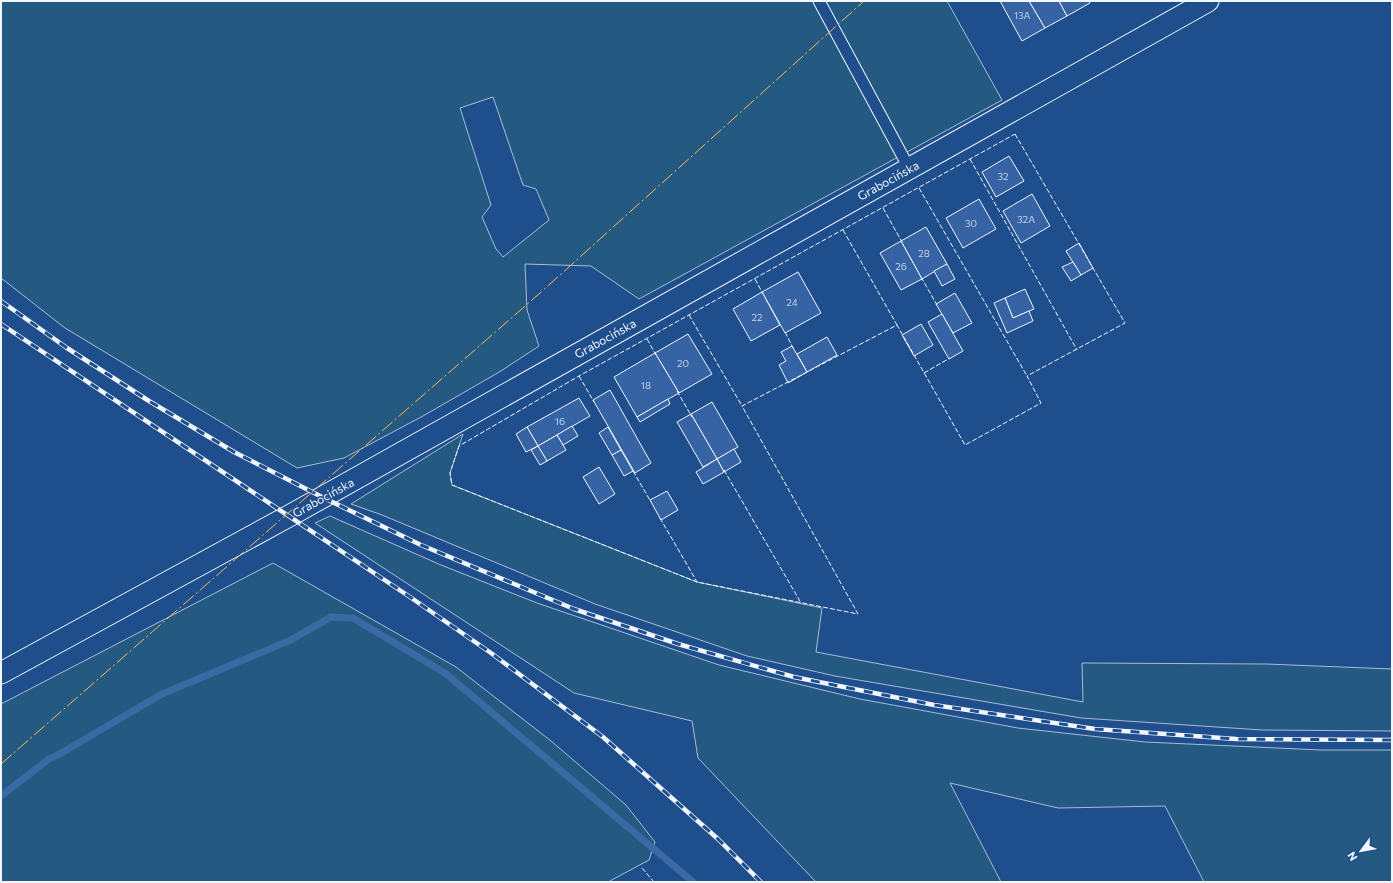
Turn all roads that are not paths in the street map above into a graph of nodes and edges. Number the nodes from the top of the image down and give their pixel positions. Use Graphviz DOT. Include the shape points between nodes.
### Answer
graph roads {
  1 [pos="819,1"];
  2 [pos="1208,1"];
  3 [pos="909,168"];
  4 [pos="1,673"];
  1 -- 3 [label="lane"];
  2 -- 3 [label="street, Grabocińska"];
  3 -- 4 [label="street, Grabocińska" via="289,516"];
}
